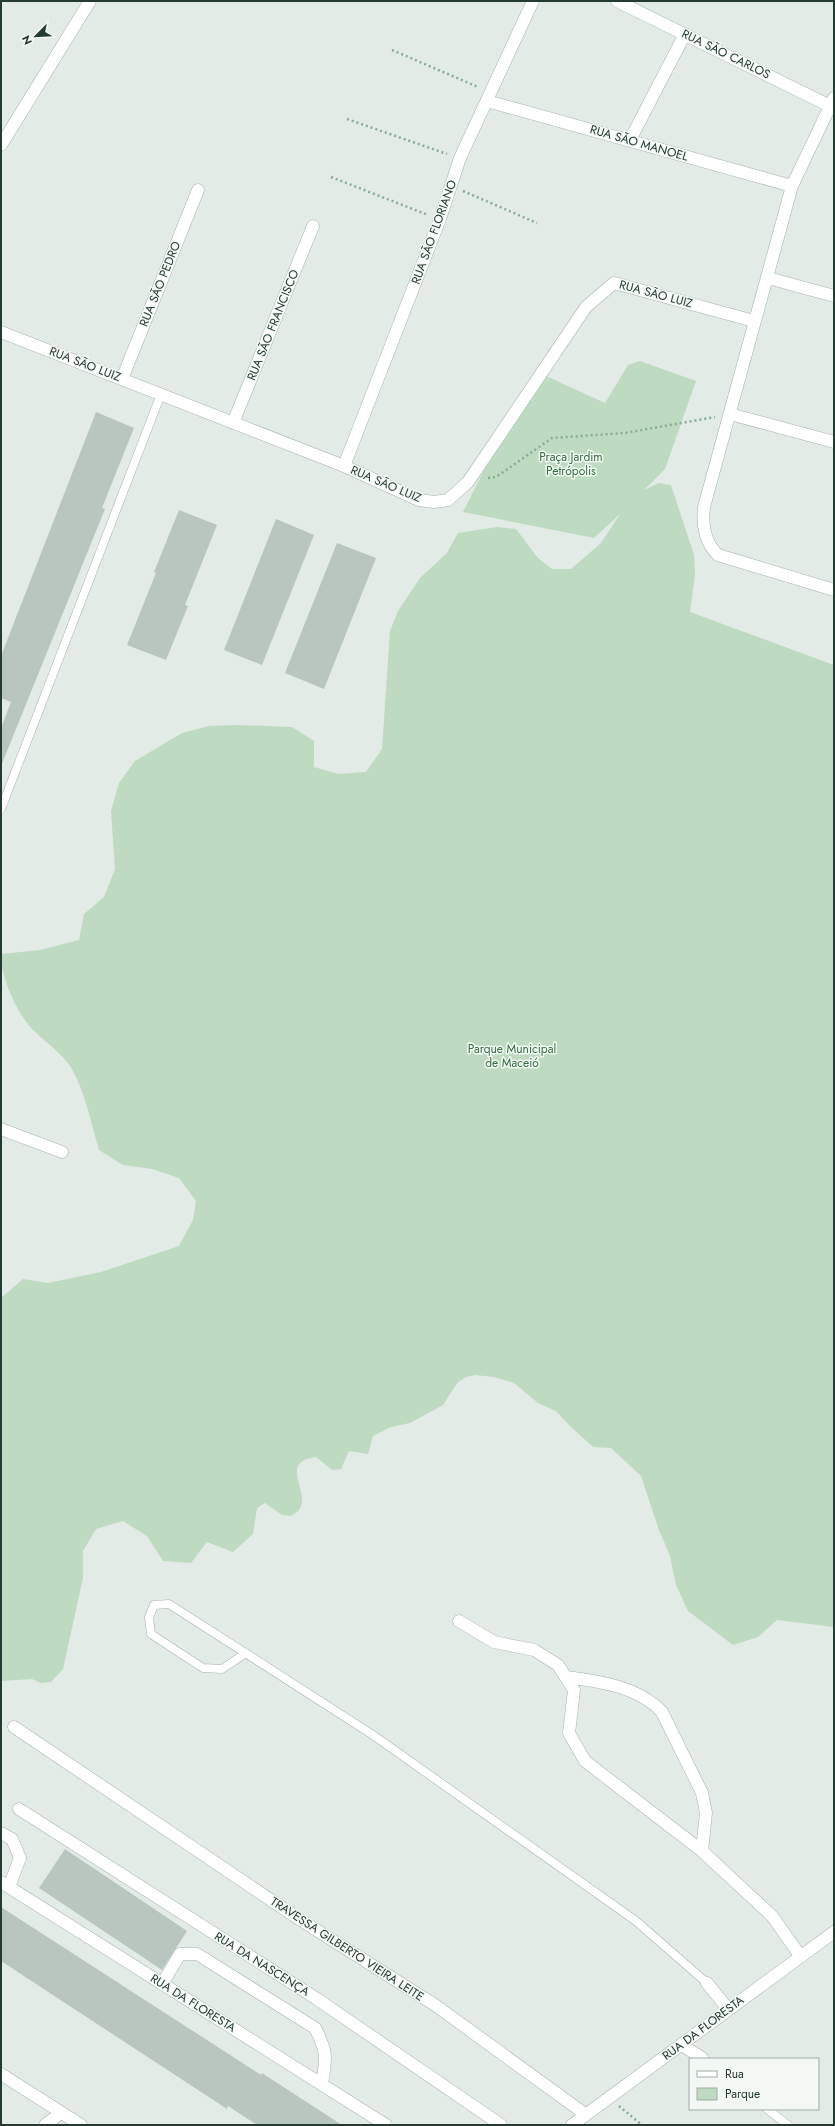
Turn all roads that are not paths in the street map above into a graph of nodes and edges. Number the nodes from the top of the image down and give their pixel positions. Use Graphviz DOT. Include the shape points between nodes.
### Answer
graph roads {
  1 [pos="90,1"];
  2 [pos="532,1"];
  3 [pos="617,1"];
  4 [pos="685,34"];
  5 [pos="488,97"];
  6 [pos="833,104"];
  7 [pos="630,140"];
  8 [pos="1,145"];
  9 [pos="792,186"];
  10 [pos="198,190"];
  11 [pos="312,226"];
  12 [pos="768,278"];
  13 [pos="834,296"];
  14 [pos="754,321"];
  15 [pos="1,332"];
  16 [pos="122,378"];
  17 [pos="161,394"];
  18 [pos="730,414"];
  19 [pos="233,423"];
  20 [pos="834,442"];
  21 [pos="344,466"];
  22 [pos="834,590"];
  23 [pos="1,809"];
  24 [pos="1,1129"];
  25 [pos="62,1152"];
  26 [pos="458,1621"];
  27 [pos="246,1653"];
  28 [pos="566,1677"];
  29 [pos="14,1727"];
  30 [pos="19,1809"];
  31 [pos="1,1833"];
  32 [pos="702,1851"];
  33 [pos="5,1885"];
  34 [pos="834,1932"];
  35 [pos="801,1957"];
  36 [pos="707,1983"];
  37 [pos="162,1984"];
  38 [pos="728,2009"];
  39 [pos="682,2045"];
  40 [pos="702,2058"];
  41 [pos="1,2074"];
  42 [pos="322,2084"];
  43 [pos="768,2110"];
  44 [pos="61,2113"];
  45 [pos="585,2114"];
  46 [pos="45,2125"];
  47 [pos="81,2125"];
  48 [pos="386,2125"];
  49 [pos="501,2125"];
  50 [pos="572,2125"];
  51 [pos="788,2125"];
  1 -- 8 [label="street"];
  2 -- 5 [label="street, RUA SÃO FLORIANO"];
  3 -- 4 [label="street, RUA SÃO CARLOS"];
  4 -- 6 [label="street, RUA SÃO CARLOS"];
  4 -- 7 [label="street"];
  5 -- 7 [label="street, RUA SÃO MANOEL"];
  5 -- 21 [label="street, RUA SÃO FLORIANO" via="460,158 440,219"];
  6 -- 9 [label="street"];
  7 -- 9 [label="street, RUA SÃO MANOEL"];
  9 -- 12 [label="street"];
  10 -- 16 [label="street, RUA SÃO PEDRO"];
  11 -- 19 [label="street, RUA SÃO FRANCISCO"];
  12 -- 13 [label="street"];
  12 -- 14 [label="street"];
  14 -- 18 [label="street"];
  14 -- 21 [label="street, RUA SÃO LUIZ" via="614,283 586,307 468,482 448,500 419,500"];
  15 -- 16 [label="street, RUA SÃO LUIZ"];
  16 -- 17 [label="street, RUA SÃO LUIZ"];
  17 -- 19 [label="street, RUA SÃO LUIZ"];
  17 -- 23 [label="lane"];
  18 -- 20 [label="street"];
  18 -- 22 [label="street" via="704,507 702,524 711,549 718,555"];
  19 -- 21 [label="street, RUA SÃO LUIZ"];
  24 -- 25 [label="street"];
  26 -- 28 [label="street" via="494,1642 534,1650 558,1665"];
  27 -- 27 [label="lane" via="222,1669 203,1668 151,1634 148,1617 154,1605 169,1604"];
  27 -- 36 [label="lane" via="373,1735 636,1921"];
  28 -- 32 [label="street" via="574,1690 569,1733 585,1761"];
  28 -- 32 [label="street" via="596,1680 639,1695 652,1702 662,1712 702,1793 706,1813"];
  29 -- 45 [label="street, TRAVESSA GILBERTO VIEIRA LEITE" via="299,1919 435,2005"];
  30 -- 49 [label="street, RUA DA NASCENÇA" via="317,1999"];
  31 -- 33 [label="street" via="12,1839 20,1858"];
  32 -- 35 [label="street" via="772,1916"];
  33 -- 37 [label="street, RUA DA FLORESTA"];
  34 -- 35 [label="street, RUA DA FLORESTA"];
  35 -- 38 [label="street, RUA DA FLORESTA"];
  36 -- 38 [label="street"];
  37 -- 42 [label="street, RUA DA FLORESTA"];
  37 -- 42 [label="street" via="180,1954 197,1954 315,2028 325,2046"];
  38 -- 39 [label="street, RUA DA FLORESTA"];
  39 -- 40 [label="street"];
  39 -- 45 [label="street, RUA DA FLORESTA"];
  41 -- 44 [label="street"];
  42 -- 48 [label="street, RUA DA FLORESTA"];
  43 -- 51 [label="lane"];
  44 -- 46 [label="street"];
  44 -- 47 [label="street"];
  45 -- 50 [label="street, RUA DA FLORESTA"];
}
